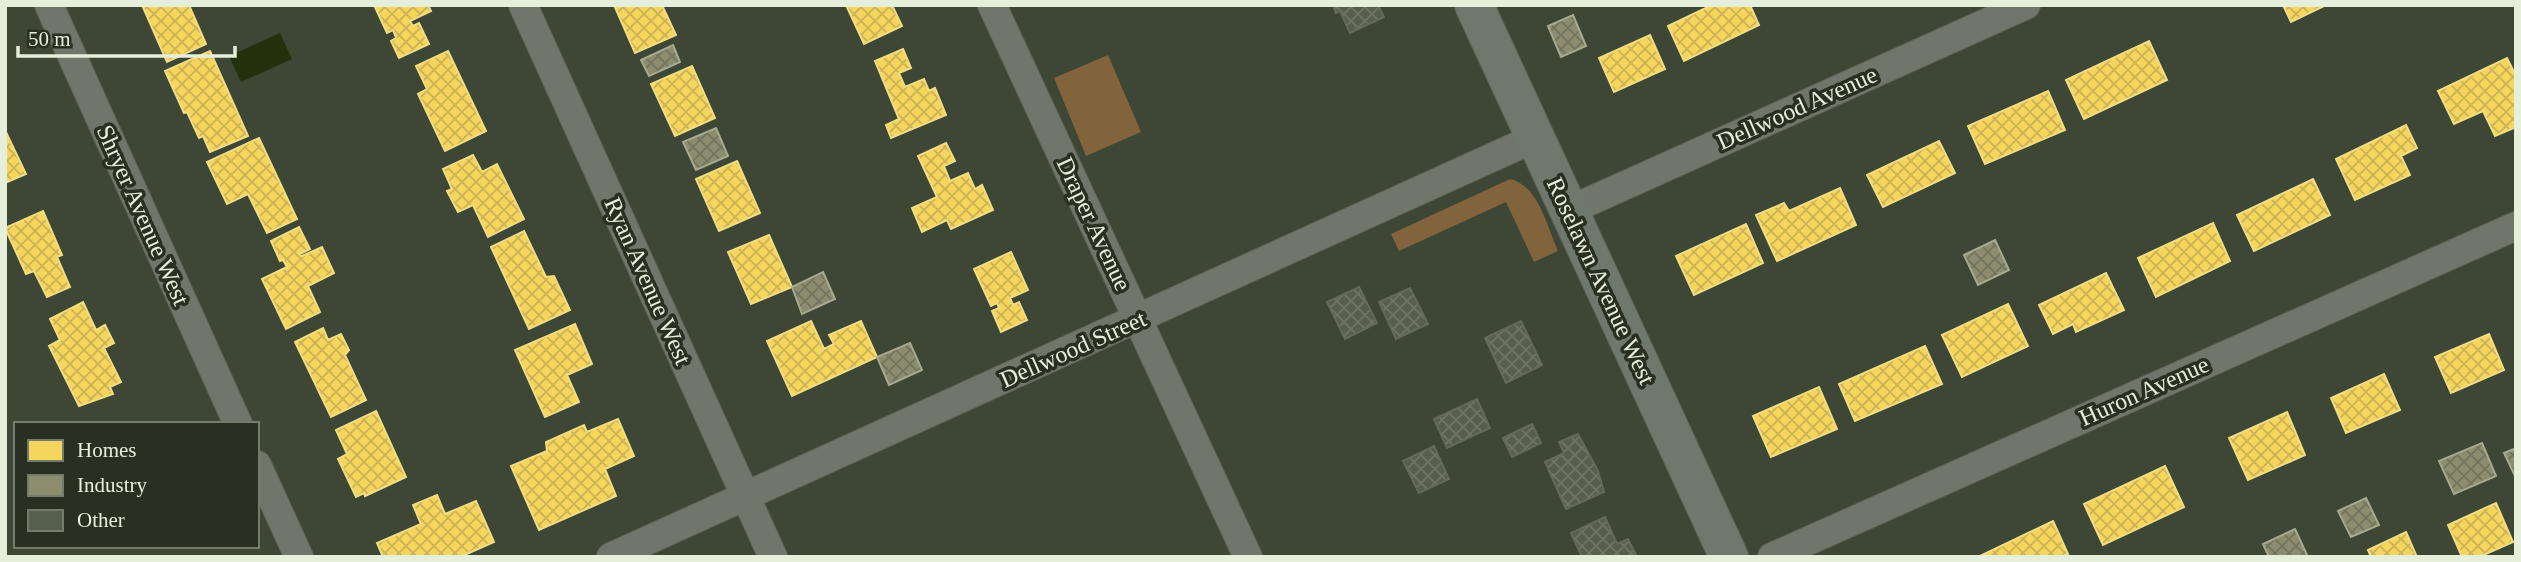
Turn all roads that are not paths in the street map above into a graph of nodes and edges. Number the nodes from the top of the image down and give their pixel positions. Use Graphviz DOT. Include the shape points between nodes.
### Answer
graph roads {
  1 [pos="49,5"];
  2 [pos="523,5"];
  3 [pos="992,5"];
  4 [pos="1474,5"];
  5 [pos="2026,5"];
  6 [pos="1535,138"];
  7 [pos="1568,211"];
  8 [pos="2516,226"];
  9 [pos="1139,319"];
  10 [pos="237,422"];
  11 [pos="259,469"];
  12 [pos="746,497"];
  13 [pos="299,557"];
  14 [pos="611,557"];
  15 [pos="773,557"];
  16 [pos="1248,557"];
  17 [pos="1729,557"];
  18 [pos="1772,557"];
  1 -- 10 [label="street, Shryer Avenue West"];
  2 -- 12 [label="street, Ryan Avenue West"];
  3 -- 9 [label="street, Draper Avenue"];
  4 -- 6 [label="street, Roselawn Avenue West"];
  5 -- 7 [label="street, Dellwood Avenue"];
  6 -- 7 [label="street, Roselawn Avenue West"];
  6 -- 9 [label="street, Dellwood Street"];
  7 -- 17 [label="street, Roselawn Avenue West"];
  8 -- 18 [label="street, Huron Avenue"];
  9 -- 12 [label="street, Dellwood Street"];
  9 -- 16 [label="street, Draper Avenue"];
  11 -- 13 [label="street"];
  12 -- 14 [label="street, Dellwood Street"];
  12 -- 15 [label="street, Ryan Avenue West"];
}
